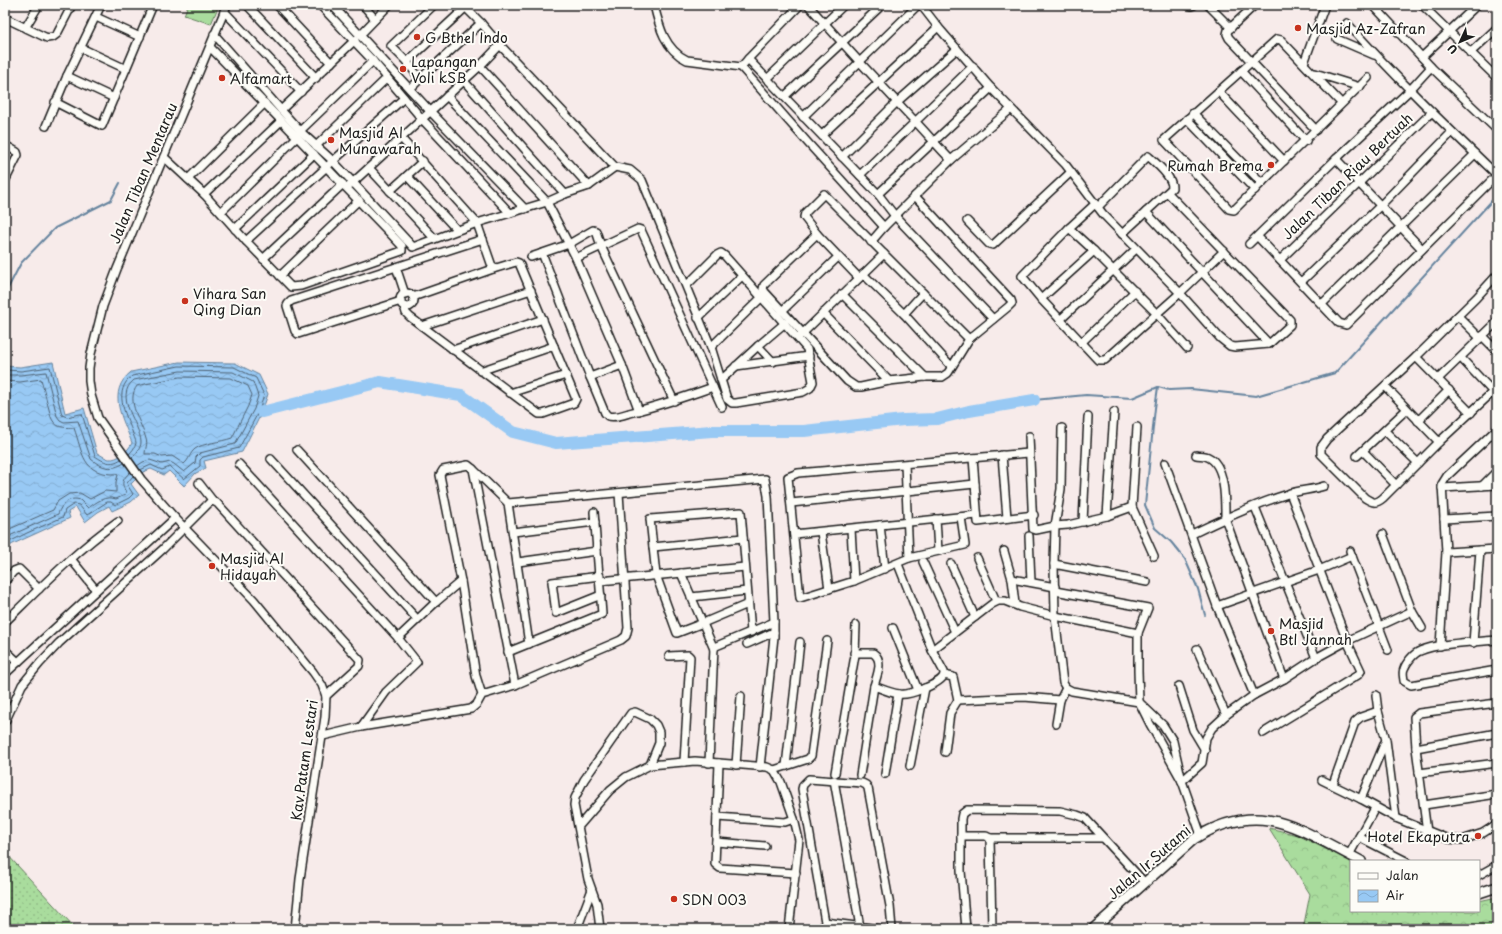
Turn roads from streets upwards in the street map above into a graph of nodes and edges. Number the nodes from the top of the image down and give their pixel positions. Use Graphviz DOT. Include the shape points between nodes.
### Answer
graph roads {
  1 [pos="39,5"];
  2 [pos="72,5"];
  3 [pos="101,5"];
  4 [pos="154,5"];
  5 [pos="247,5"];
  6 [pos="276,5"];
  7 [pos="320,5"];
  8 [pos="332,5"];
  9 [pos="363,5"];
  10 [pos="389,5"];
  11 [pos="434,5"];
  12 [pos="654,5"];
  13 [pos="800,5"];
  14 [pos="808,5"];
  15 [pos="844,5"];
  16 [pos="882,5"];
  17 [pos="920,5"];
  18 [pos="1187,5"];
  19 [pos="1194,5"];
  20 [pos="1208,5"];
  21 [pos="1255,5"];
  22 [pos="1325,5"];
  23 [pos="1373,5"];
  24 [pos="1477,5"];
  25 [pos="1425,6"];
  26 [pos="464,7"];
  27 [pos="225,8"];
  28 [pos="96,16"];
  29 [pos="5,18"];
  30 [pos="375,18"];
  31 [pos="481,23"];
  32 [pos="1348,23"];
  33 [pos="825,24"];
  34 [pos="938,27"];
  35 [pos="26,28"];
  36 [pos="1230,28"];
  37 [pos="1496,31"];
  38 [pos="1448,32"];
  39 [pos="214,34"];
  40 [pos="140,37"];
  41 [pos="357,38"];
  42 [pos="1337,39"];
  43 [pos="842,44"];
  44 [pos="500,45"];
  45 [pos="210,47"];
  46 [pos="81,48"];
  47 [pos="957,49"];
  48 [pos="1470,53"];
  49 [pos="1376,56"];
  50 [pos="1422,57"];
  51 [pos="748,59"];
  52 [pos="374,60"];
  53 [pos="1252,61"];
  54 [pos="407,62"];
  55 [pos="860,62"];
  56 [pos="331,63"];
  57 [pos="1304,63"];
  58 [pos="480,66"];
  59 [pos="973,66"];
  60 [pos="741,67"];
  61 [pos="1432,67"];
  62 [pos="126,69"];
  63 [pos="1240,71"];
  64 [pos="1313,72"];
  65 [pos="67,76"];
  66 [pos="316,78"];
  67 [pos="387,78"];
  68 [pos="1368,78"];
  69 [pos="1497,78"];
  70 [pos="420,79"];
  71 [pos="767,79"];
  72 [pos="464,81"];
  73 [pos="878,82"];
  74 [pos="1360,87"];
  75 [pos="991,88"];
  76 [pos="410,89"];
  77 [pos="1410,90"];
  78 [pos="301,92"];
  79 [pos="1219,92"];
  80 [pos="447,96"];
  81 [pos="785,96"];
  82 [pos="114,98"];
  83 [pos="404,98"];
  84 [pos="55,102"];
  85 [pos="897,102"];
  86 [pos="265,103"];
  87 [pos="1342,103"];
  88 [pos="1011,108"];
  89 [pos="281,110"];
  90 [pos="430,111"];
  91 [pos="1432,112"];
  92 [pos="1193,113"];
  93 [pos="804,117"];
  94 [pos="422,118"];
  95 [pos="1187,119"];
  96 [pos="281,121"];
  97 [pos="916,122"];
  98 [pos="46,126"];
  99 [pos="1316,130"];
  100 [pos="1497,130"];
  101 [pos="1452,132"];
  102 [pos="298,134"];
  103 [pos="822,135"];
  104 [pos="401,138"];
  105 [pos="1306,141"];
  106 [pos="933,142"];
  107 [pos="5,145"];
  108 [pos="316,146"];
  109 [pos="314,154"];
  110 [pos="1475,154"];
  111 [pos="842,156"];
  112 [pos="164,157"];
  113 [pos="1336,159"];
  114 [pos="951,160"];
  115 [pos="333,161"];
  116 [pos="423,161"];
  117 [pos="1284,161"];
  118 [pos="614,167"];
  119 [pos="327,168"];
  120 [pos="369,168"];
  121 [pos="1071,172"];
  122 [pos="860,175"];
  123 [pos="1497,175"];
  124 [pos="407,176"];
  125 [pos="188,178"];
  126 [pos="5,181"];
  127 [pos="1358,183"];
  128 [pos="1262,184"];
  129 [pos="348,185"];
  130 [pos="589,186"];
  131 [pos="390,190"];
  132 [pos="1255,190"];
  133 [pos="1168,193"];
  134 [pos="204,194"];
  135 [pos="565,194"];
  136 [pos="878,194"];
  137 [pos="915,196"];
  138 [pos="359,200"];
  139 [pos="547,202"];
  140 [pos="1380,205"];
  141 [pos="1097,206"];
  142 [pos="525,209"];
  143 [pos="221,212"];
  144 [pos="1146,212"];
  145 [pos="510,213"];
  146 [pos="895,216"];
  147 [pos="967,221"];
  148 [pos="477,223"];
  149 [pos="1400,226"];
  150 [pos="884,227"];
  151 [pos="1069,228"];
  152 [pos="236,229"];
  153 [pos="457,230"];
  154 [pos="817,234"];
  155 [pos="1122,234"];
  156 [pos="1258,237"];
  157 [pos="434,238"];
  158 [pos="483,239"];
  159 [pos="246,241"];
  160 [pos="871,242"];
  161 [pos="569,244"];
  162 [pos="1249,244"];
  163 [pos="601,246"];
  164 [pos="1136,249"];
  165 [pos="1422,250"];
  166 [pos="1094,251"];
  167 [pos="1224,251"];
  168 [pos="542,254"];
  169 [pos="884,254"];
  170 [pos="531,257"];
  171 [pos="838,257"];
  172 [pos="576,258"];
  173 [pos="263,259"];
  174 [pos="1280,260"];
  175 [pos="396,267"];
  176 [pos="493,270"];
  177 [pos="1112,271"];
  178 [pos="1203,272"];
  179 [pos="1497,275"];
  180 [pos="280,276"];
  181 [pos="742,276"];
  182 [pos="861,276"];
  183 [pos="1301,282"];
  184 [pos="686,286"];
  185 [pos="531,290"];
  186 [pos="1135,291"];
  187 [pos="923,293"];
  188 [pos="1180,293"];
  189 [pos="405,294"];
  190 [pos="842,294"];
  191 [pos="413,298"];
  192 [pos="761,298"];
  193 [pos="1041,299"];
  194 [pos="402,303"];
  195 [pos="1322,304"];
  196 [pos="782,311"];
  197 [pos="823,313"];
  198 [pos="1156,313"];
  199 [pos="904,314"];
  200 [pos="1458,316"];
  201 [pos="698,318"];
  202 [pos="543,319"];
  203 [pos="993,319"];
  204 [pos="1060,320"];
  205 [pos="1497,322"];
  206 [pos="785,324"];
  207 [pos="422,326"];
  208 [pos="800,335"];
  209 [pos="1481,337"];
  210 [pos="969,339"];
  211 [pos="1081,343"];
  212 [pos="1269,344"];
  213 [pos="554,346"];
  214 [pos="758,346"];
  215 [pos="711,347"];
  216 [pos="1187,348"];
  217 [pos="453,350"];
  218 [pos="1497,351"];
  219 [pos="809,356"];
  220 [pos="1416,357"];
  221 [pos="1461,358"];
  222 [pos="773,362"];
  223 [pos="622,365"];
  224 [pos="736,366"];
  225 [pos="951,366"];
  226 [pos="480,371"];
  227 [pos="566,375"];
  228 [pos="925,377"];
  229 [pos="590,378"];
  230 [pos="1438,379"];
  231 [pos="721,380"];
  232 [pos="889,381"];
  233 [pos="1385,386"];
  234 [pos="712,387"];
  235 [pos="1449,390"];
  236 [pos="1495,390"];
  237 [pos="510,393"];
  238 [pos="674,401"];
  239 [pos="722,407"];
  240 [pos="1406,410"];
  241 [pos="639,411"];
  242 [pos="1114,412"];
  243 [pos="1471,413"];
  244 [pos="1088,418"];
  245 [pos="1418,421"];
  246 [pos="1137,427"];
  247 [pos="1062,428"];
  248 [pos="1497,430"];
  249 [pos="1385,431"];
  250 [pos="1029,436"];
  251 [pos="1439,442"];
  252 [pos="118,447"];
  253 [pos="297,450"];
  254 [pos="1030,453"];
  255 [pos="1002,455"];
  256 [pos="1196,455"];
  257 [pos="973,458"];
  258 [pos="271,459"];
  259 [pos="1418,463"];
  260 [pos="239,464"];
  261 [pos="905,464"];
  262 [pos="1165,464"];
  263 [pos="473,469"];
  264 [pos="1497,471"];
  265 [pos="199,482"];
  266 [pos="975,484"];
  267 [pos="1396,485"];
  268 [pos="1497,485"];
  269 [pos="1324,486"];
  270 [pos="1482,486"];
  271 [pos="1442,488"];
  272 [pos="906,491"];
  273 [pos="619,493"];
  274 [pos="1290,493"];
  275 [pos="213,501"];
  276 [pos="508,503"];
  277 [pos="791,503"];
  278 [pos="1255,507"];
  279 [pos="1132,508"];
  280 [pos="594,512"];
  281 [pos="977,515"];
  282 [pos="1034,515"];
  283 [pos="1106,516"];
  284 [pos="1497,516"];
  285 [pos="961,517"];
  286 [pos="175,518"];
  287 [pos="1007,518"];
  288 [pos="1225,518"];
  289 [pos="936,519"];
  290 [pos="1444,519"];
  291 [pos="118,521"];
  292 [pos="595,522"];
  293 [pos="907,522"];
  294 [pos="1083,522"];
  295 [pos="880,525"];
  296 [pos="185,526"];
  297 [pos="1055,526"];
  298 [pos="851,529"];
  299 [pos="513,532"];
  300 [pos="821,532"];
  301 [pos="794,534"];
  302 [pos="1192,534"];
  303 [pos="1383,534"];
  304 [pos="1029,536"];
  305 [pos="743,538"];
  306 [pos="653,548"];
  307 [pos="1497,549"];
  308 [pos="1480,550"];
  309 [pos="597,551"];
  310 [pos="938,551"];
  311 [pos="1004,551"];
  312 [pos="1446,552"];
  313 [pos="1154,556"];
  314 [pos="909,558"];
  315 [pos="976,558"];
  316 [pos="70,559"];
  317 [pos="518,562"];
  318 [pos="923,562"];
  319 [pos="898,564"];
  320 [pos="951,564"];
  321 [pos="1054,564"];
  322 [pos="745,566"];
  323 [pos="885,569"];
  324 [pos="1319,570"];
  325 [pos="681,573"];
  326 [pos="656,575"];
  327 [pos="600,579"];
  328 [pos="625,579"];
  329 [pos="1012,579"];
  330 [pos="461,581"];
  331 [pos="854,581"];
  332 [pos="5,582"];
  333 [pos="1031,582"];
  334 [pos="1146,582"];
  335 [pos="1284,582"];
  336 [pos="39,589"];
  337 [pos="829,589"];
  338 [pos="1055,589"];
  339 [pos="96,590"];
  340 [pos="747,591"];
  341 [pos="1253,593"];
  342 [pos="601,595"];
  343 [pos="691,597"];
  344 [pos="996,601"];
  345 [pos="436,602"];
  346 [pos="748,604"];
  347 [pos="1015,604"];
  348 [pos="1217,606"];
  349 [pos="1412,611"];
  350 [pos="1055,616"];
  351 [pos="975,617"];
  352 [pos="418,619"];
  353 [pos="5,622"];
  354 [pos="774,622"];
  355 [pos="703,624"];
  356 [pos="856,625"];
  357 [pos="1379,626"];
  358 [pos="893,628"];
  359 [pos="1422,628"];
  360 [pos="751,632"];
  361 [pos="774,632"];
  362 [pos="955,632"];
  363 [pos="1138,633"];
  364 [pos="398,638"];
  365 [pos="1497,640"];
  366 [pos="827,641"];
  367 [pos="1347,641"];
  368 [pos="800,642"];
  369 [pos="1473,643"];
  370 [pos="529,644"];
  371 [pos="747,644"];
  372 [pos="1440,646"];
  373 [pos="714,649"];
  374 [pos="1196,649"];
  375 [pos="5,650"];
  376 [pos="932,650"];
  377 [pos="1388,650"];
  378 [pos="508,652"];
  379 [pos="854,653"];
  380 [pos="669,656"];
  381 [pos="1316,658"];
  382 [pos="18,662"];
  383 [pos="1497,670"];
  384 [pos="5,674"];
  385 [pos="944,675"];
  386 [pos="1284,679"];
  387 [pos="515,685"];
  388 [pos="874,686"];
  389 [pos="1179,686"];
  390 [pos="925,688"];
  391 [pos="1066,688"];
  392 [pos="918,690"];
  393 [pos="898,694"];
  394 [pos="482,695"];
  395 [pos="1254,695"];
  396 [pos="1376,695"];
  397 [pos="326,696"];
  398 [pos="741,696"];
  399 [pos="958,700"];
  400 [pos="1060,700"];
  401 [pos="1140,702"];
  402 [pos="1497,703"];
  403 [pos="1378,711"];
  404 [pos="1226,715"];
  405 [pos="5,722"];
  406 [pos="1056,724"];
  407 [pos="361,727"];
  408 [pos="1262,733"];
  409 [pos="1497,733"];
  410 [pos="323,736"];
  411 [pos="1386,740"];
  412 [pos="1416,748"];
  413 [pos="1205,750"];
  414 [pos="945,752"];
  415 [pos="684,762"];
  416 [pos="709,763"];
  417 [pos="1497,763"];
  418 [pos="720,764"];
  419 [pos="650,765"];
  420 [pos="736,765"];
  421 [pos="786,766"];
  422 [pos="910,766"];
  423 [pos="760,767"];
  424 [pos="774,770"];
  425 [pos="1419,773"];
  426 [pos="884,774"];
  427 [pos="860,775"];
  428 [pos="835,776"];
  429 [pos="1322,780"];
  430 [pos="1182,781"];
  431 [pos="1333,784"];
  432 [pos="1497,794"];
  433 [pos="1362,799"];
  434 [pos="1424,805"];
  435 [pos="1375,808"];
  436 [pos="717,817"];
  437 [pos="1396,818"];
  438 [pos="794,819"];
  439 [pos="579,826"];
  440 [pos="1496,828"];
  441 [pos="1427,832"];
  442 [pos="1202,835"];
  443 [pos="961,836"];
  444 [pos="1359,837"];
  445 [pos="990,838"];
  446 [pos="1102,838"];
  447 [pos="716,842"];
  448 [pos="764,846"];
  449 [pos="1349,855"];
  450 [pos="1359,860"];
  451 [pos="1404,860"];
  452 [pos="1497,865"];
  453 [pos="796,873"];
  454 [pos="1480,874"];
  455 [pos="1145,883"];
  456 [pos="1497,886"];
  457 [pos="592,892"];
  458 [pos="1480,893"];
  459 [pos="860,928"];
  460 [pos="295,929"];
  461 [pos="577,929"];
  462 [pos="600,929"];
  463 [pos="789,929"];
  464 [pos="879,929"];
  465 [pos="892,929"];
  466 [pos="966,929"];
  467 [pos="992,929"];
  468 [pos="1093,929"];
  1 -- 35 [label="street"];
  2 -- 35 [label="street" via="55,36 47,38"];
  3 -- 28 [label="street"];
  4 -- 40 [label="street"];
  5 -- 66 [label="street"];
  6 -- 56 [label="street"];
  7 -- 41 [label="street"];
  8 -- 41 [label="street"];
  9 -- 30 [label="street"];
  10 -- 30 [label="street"];
  11 -- 54 [label="street" via="391,46"];
  12 -- 60 [label="street" via="663,33 673,52 686,60"];
  13 -- 51 [label="street"];
  14 -- 33 [label="street"];
  15 -- 33 [label="street"];
  16 -- 43 [label="street"];
  17 -- 34 [label="street"];
  17 -- 55 [label="street"];
  18 -- 19 [label="street"];
  20 -- 36 [label="street"];
  21 -- 36 [label="street"];
  22 -- 57 [label="street"];
  23 -- 50 [label="street"];
  24 -- 38 [label="street"];
  25 -- 38 [label="street"];
  26 -- 31 [label="street"];
  26 -- 54 [label="street"];
  27 -- 39 [label="street, Jalan Tiban Mentarau"];
  27 -- 78 [label="street"];
  28 -- 40 [label="street"];
  28 -- 46 [label="street"];
  29 -- 35 [label="street"];
  30 -- 41 [label="street"];
  31 -- 44 [label="street"];
  31 -- 70 [label="street"];
  32 -- 49 [label="street"];
  33 -- 43 [label="street"];
  33 -- 71 [label="street"];
  34 -- 47 [label="street"];
  34 -- 73 [label="street"];
  36 -- 53 [label="street" via="1227,32 1229,38"];
  37 -- 48 [label="street"];
  38 -- 48 [label="street"];
  38 -- 50 [label="street"];
  39 -- 45 [label="street, Jalan Tiban Mentarau"];
  39 -- 89 [label="street"];
  40 -- 62 [label="street"];
  41 -- 52 [label="street"];
  41 -- 56 [label="street"];
  41 -- 76 [label="street"];
  42 -- 49 [label="street"];
  43 -- 55 [label="street"];
  43 -- 81 [label="street"];
  44 -- 58 [label="street"];
  44 -- 118 [label="street"];
  45 -- 86 [label="street"];
  45 -- 112 [label="street, Jalan Tiban Mentarau"];
  46 -- 62 [label="street"];
  46 -- 65 [label="street"];
  47 -- 59 [label="street"];
  47 -- 85 [label="street"];
  48 -- 69 [label="street"];
  49 -- 77 [label="street"];
  50 -- 61 [label="street"];
  51 -- 60 [label="street"];
  51 -- 71 [label="street"];
  52 -- 67 [label="street"];
  52 -- 102 [label="street"];
  53 -- 57 [label="street" via="1277,39"];
  53 -- 63 [label="street"];
  53 -- 99 [label="street"];
  54 -- 70 [label="street"];
  55 -- 73 [label="street"];
  55 -- 93 [label="street"];
  56 -- 66 [label="street"];
  57 -- 64 [label="street"];
  58 -- 72 [label="street"];
  58 -- 130 [label="street"];
  59 -- 75 [label="street"];
  59 -- 97 [label="street"];
  60 -- 150 [label="street"];
  61 -- 77 [label="street"];
  61 -- 100 [label="street"];
  62 -- 82 [label="street"];
  63 -- 79 [label="street"];
  63 -- 105 [label="street"];
  64 -- 74 [label="street"];
  64 -- 87 [label="street"];
  65 -- 82 [label="street"];
  65 -- 84 [label="street"];
  66 -- 78 [label="street"];
  67 -- 83 [label="street"];
  67 -- 108 [label="street"];
  68 -- 74 [label="street"];
  70 -- 76 [label="street"];
  71 -- 81 [label="street"];
  72 -- 80 [label="street"];
  72 -- 135 [label="street"];
  73 -- 85 [label="street"];
  73 -- 103 [label="street"];
  74 -- 87 [label="street"];
  75 -- 88 [label="street"];
  75 -- 106 [label="street"];
  76 -- 90 [label="street"];
  77 -- 91 [label="street"];
  77 -- 113 [label="street"];
  78 -- 89 [label="street"];
  79 -- 92 [label="street"];
  79 -- 117 [label="street"];
  80 -- 90 [label="street"];
  80 -- 139 [label="street"];
  81 -- 93 [label="street"];
  82 -- 84 [label="street" via="102,126"];
  83 -- 94 [label="street"];
  83 -- 115 [label="street"];
  84 -- 98 [label="street"];
  85 -- 97 [label="street"];
  85 -- 111 [label="street"];
  86 -- 96 [label="street"];
  86 -- 125 [label="street"];
  87 -- 99 [label="street"];
  88 -- 114 [label="street"];
  88 -- 121 [label="street"];
  89 -- 102 [label="street"];
  90 -- 94 [label="street"];
  90 -- 142 [label="street"];
  91 -- 101 [label="street"];
  91 -- 127 [label="street, Jalan Tiban Riau Bertuah"];
  92 -- 95 [label="street"];
  92 -- 128 [label="street"];
  93 -- 103 [label="street"];
  94 -- 104 [label="street"];
  94 -- 145 [label="street"];
  95 -- 132 [label="street"];
  95 -- 132 [label="street" via="1164,140 1229,209 1237,208"];
  96 -- 102 [label="street"];
  96 -- 134 [label="street"];
  97 -- 106 [label="street"];
  97 -- 122 [label="street"];
  99 -- 105 [label="street"];
  101 -- 110 [label="street"];
  101 -- 140 [label="street"];
  102 -- 108 [label="street"];
  102 -- 109 [label="street"];
  102 -- 143 [label="street"];
  103 -- 111 [label="street"];
  104 -- 116 [label="street"];
  104 -- 120 [label="street"];
  105 -- 117 [label="street"];
  106 -- 114 [label="street"];
  106 -- 136 [label="street"];
  107 -- 126 [label="street" via="18,155"];
  108 -- 115 [label="street"];
  109 -- 119 [label="street"];
  109 -- 152 [label="street"];
  110 -- 123 [label="street"];
  110 -- 149 [label="street"];
  111 -- 122 [label="street"];
  112 -- 125 [label="street"];
  112 -- 252 [label="street, Jalan Tiban Mentarau" via="103,306 91,354 89,381 94,407 98,418"];
  113 -- 127 [label="street"];
  113 -- 156 [label="street"];
  114 -- 137 [label="street"];
  115 -- 119 [label="street"];
  115 -- 129 [label="street"];
  116 -- 124 [label="street"];
  116 -- 148 [label="street"];
  117 -- 128 [label="street"];
  118 -- 130 [label="street"];
  118 -- 184 [label="street" via="630,170 642,180"];
  119 -- 129 [label="street"];
  119 -- 159 [label="street"];
  120 -- 129 [label="street"];
  120 -- 131 [label="street"];
  121 -- 141 [label="street"];
  121 -- 147 [label="street" via="993,245"];
  122 -- 136 [label="street"];
  123 -- 165 [label="street"];
  124 -- 131 [label="street"];
  124 -- 153 [label="street"];
  125 -- 134 [label="street"];
  127 -- 140 [label="street"];
  127 -- 174 [label="street, Jalan Tiban Riau Bertuah"];
  128 -- 132 [label="street"];
  129 -- 138 [label="street"];
  129 -- 157 [label="street" via="413,247"];
  129 -- 173 [label="street"];
  130 -- 135 [label="street"];
  131 -- 157 [label="street"];
  133 -- 141 [label="street" via="1172,188 1171,181 1148,156"];
  133 -- 144 [label="street"];
  133 -- 167 [label="street"];
  134 -- 143 [label="street"];
  135 -- 139 [label="street"];
  136 -- 146 [label="street"];
  137 -- 146 [label="street"];
  137 -- 203 [label="street" via="1011,300 1011,305"];
  138 -- 180 [label="street"];
  138 -- 180 [label="street" via="402,246 402,251 295,287 289,286"];
  139 -- 142 [label="street"];
  139 -- 161 [label="street"];
  140 -- 149 [label="street"];
  140 -- 183 [label="street"];
  141 -- 151 [label="street"];
  141 -- 155 [label="street"];
  142 -- 145 [label="street"];
  143 -- 152 [label="street"];
  144 -- 155 [label="street"];
  144 -- 178 [label="street"];
  145 -- 148 [label="street"];
  146 -- 150 [label="street"];
  146 -- 203 [label="street"];
  148 -- 153 [label="street"];
  148 -- 158 [label="street"];
  149 -- 165 [label="street"];
  149 -- 195 [label="street"];
  150 -- 160 [label="street"];
  151 -- 166 [label="street"];
  151 -- 193 [label="street" via="1022,275"];
  152 -- 159 [label="street"];
  153 -- 157 [label="street"];
  154 -- 160 [label="street" via="804,215 824,194"];
  154 -- 171 [label="street"];
  154 -- 196 [label="street" via="763,287 764,292"];
  155 -- 164 [label="street"];
  156 -- 162 [label="street"];
  156 -- 174 [label="street"];
  158 -- 175 [label="street"];
  158 -- 176 [label="street"];
  159 -- 173 [label="street"];
  160 -- 169 [label="street"];
  161 -- 163 [label="street" via="594,230"];
  161 -- 168 [label="street"];
  161 -- 172 [label="street"];
  163 -- 172 [label="street"];
  163 -- 234 [label="street" via="638,229 641,230"];
  163 -- 238 [label="street"];
  164 -- 177 [label="street"];
  164 -- 188 [label="street"];
  165 -- 195 [label="street" via="1346,325 1339,323"];
  166 -- 177 [label="street"];
  166 -- 193 [label="street"];
  167 -- 178 [label="street"];
  167 -- 212 [label="street" via="1290,320 1290,325"];
  168 -- 170 [label="street"];
  168 -- 229 [label="street"];
  169 -- 182 [label="street"];
  169 -- 187 [label="street"];
  171 -- 182 [label="street"];
  171 -- 196 [label="street"];
  172 -- 223 [label="street"];
  173 -- 180 [label="street"];
  174 -- 183 [label="street"];
  175 -- 189 [label="street"];
  175 -- 194 [label="street" via="291,300 287,306 298,334"];
  176 -- 185 [label="street" via="518,263"];
  176 -- 191 [label="street"];
  177 -- 186 [label="street"];
  177 -- 204 [label="street"];
  178 -- 188 [label="street"];
  178 -- 212 [label="street"];
  179 -- 200 [label="street"];
  181 -- 184 [label="street" via="721,253"];
  181 -- 192 [label="street"];
  181 -- 201 [label="street"];
  182 -- 190 [label="street"];
  182 -- 199 [label="street"];
  183 -- 195 [label="street"];
  184 -- 201 [label="street"];
  185 -- 202 [label="street"];
  185 -- 207 [label="street"];
  186 -- 198 [label="street"];
  186 -- 211 [label="street"];
  187 -- 199 [label="street"];
  187 -- 210 [label="street"];
  188 -- 198 [label="street"];
  188 -- 212 [label="street" via="1230,346"];
  189 -- 191 [label="street"];
  189 -- 194 [label="street" via="401,297"];
  190 -- 197 [label="street"];
  190 -- 228 [label="street"];
  191 -- 194 [label="street" via="414,301 407,307"];
  192 -- 206 [label="street"];
  192 -- 215 [label="street"];
  193 -- 204 [label="street"];
  194 -- 207 [label="street" via="408,315"];
  196 -- 208 [label="street"];
  197 -- 208 [label="street"];
  197 -- 232 [label="street"];
  198 -- 211 [label="street" via="1105,360 1098,360"];
  198 -- 216 [label="street"];
  199 -- 225 [label="street"];
  200 -- 209 [label="street"];
  200 -- 220 [label="street"];
  201 -- 215 [label="street"];
  202 -- 213 [label="street"];
  202 -- 217 [label="street"];
  203 -- 210 [label="street"];
  204 -- 211 [label="street"];
  205 -- 209 [label="street"];
  206 -- 208 [label="street"];
  206 -- 214 [label="street"];
  207 -- 217 [label="street"];
  208 -- 219 [label="street"];
  208 -- 232 [label="street" via="854,386"];
  209 -- 218 [label="street"];
  209 -- 221 [label="street"];
  210 -- 225 [label="street"];
  213 -- 226 [label="street"];
  213 -- 227 [label="street"];
  214 -- 222 [label="street"];
  214 -- 224 [label="street"];
  215 -- 231 [label="street"];
  217 -- 226 [label="street"];
  219 -- 222 [label="street"];
  219 -- 231 [label="street" via="813,382 810,388 803,392 732,403 725,396"];
  220 -- 230 [label="street"];
  220 -- 233 [label="street"];
  221 -- 230 [label="street"];
  221 -- 236 [label="street"];
  222 -- 224 [label="street"];
  223 -- 229 [label="street"];
  223 -- 241 [label="street"];
  224 -- 231 [label="street"];
  225 -- 228 [label="street" via="944,376"];
  226 -- 237 [label="street"];
  227 -- 237 [label="street"];
  227 -- 237 [label="street" via="576,402 543,414 539,414"];
  228 -- 232 [label="street"];
  229 -- 241 [label="street" via="608,416"];
  230 -- 235 [label="street"];
  233 -- 240 [label="street"];
  233 -- 267 [label="street" via="1327,439 1320,450 1325,458 1373,503"];
  234 -- 238 [label="street"];
  234 -- 239 [label="street"];
  235 -- 243 [label="street"];
  235 -- 245 [label="street"];
  236 -- 243 [label="street"];
  238 -- 241 [label="street"];
  240 -- 245 [label="street"];
  240 -- 249 [label="street"];
  242 -- 283 [label="street"];
  243 -- 251 [label="street"];
  244 -- 294 [label="street"];
  245 -- 251 [label="street"];
  246 -- 279 [label="street"];
  247 -- 297 [label="street" via="1061,489"];
  248 -- 271 [label="street" via="1447,476 1442,482"];
  249 -- 259 [label="street"];
  249 -- 267 [label="street" via="1360,454"];
  250 -- 254 [label="street"];
  251 -- 259 [label="street"];
  252 -- 286 [label="street, Kav.Patam Lestari" via="141,479"];
  253 -- 345 [label="street"];
  254 -- 255 [label="street"];
  254 -- 282 [label="street"];
  255 -- 257 [label="street"];
  255 -- 287 [label="street"];
  256 -- 288 [label="street" via="1208,457 1219,470 1225,494"];
  257 -- 261 [label="street"];
  257 -- 266 [label="street"];
  258 -- 352 [label="street"];
  259 -- 267 [label="street"];
  260 -- 364 [label="street"];
  261 -- 272 [label="street"];
  261 -- 277 [label="street" via="798,473 788,477"];
  262 -- 302 [label="street"];
  263 -- 276 [label="street"];
  263 -- 330 [label="street" via="468,466 443,470 440,474"];
  263 -- 378 [label="street"];
  264 -- 270 [label="street"];
  265 -- 275 [label="street"];
  266 -- 272 [label="street"];
  266 -- 281 [label="street"];
  268 -- 270 [label="street"];
  269 -- 274 [label="street"];
  270 -- 271 [label="street"];
  271 -- 290 [label="street"];
  272 -- 277 [label="street"];
  272 -- 293 [label="street"];
  273 -- 276 [label="street"];
  273 -- 328 [label="street"];
  273 -- 354 [label="street" via="765,479"];
  274 -- 278 [label="street"];
  274 -- 324 [label="street"];
  275 -- 296 [label="street"];
  275 -- 397 [label="street" via="360,660 359,666"];
  276 -- 299 [label="street"];
  277 -- 301 [label="street"];
  278 -- 288 [label="street"];
  278 -- 335 [label="street"];
  279 -- 283 [label="street"];
  279 -- 313 [label="street"];
  280 -- 292 [label="street"];
  281 -- 285 [label="street"];
  281 -- 287 [label="street" via="978,522"];
  282 -- 287 [label="street"];
  282 -- 297 [label="street" via="1033,529"];
  283 -- 294 [label="street"];
  284 -- 290 [label="street"];
  285 -- 289 [label="street"];
  285 -- 310 [label="street" via="965,545"];
  286 -- 296 [label="street, Kav.Patam Lestari"];
  286 -- 339 [label="street"];
  288 -- 302 [label="street"];
  288 -- 341 [label="street"];
  289 -- 293 [label="street"];
  289 -- 310 [label="street"];
  290 -- 312 [label="street"];
  291 -- 316 [label="street"];
  292 -- 299 [label="street"];
  292 -- 309 [label="street"];
  293 -- 295 [label="street"];
  293 -- 314 [label="street"];
  294 -- 297 [label="street"];
  295 -- 298 [label="street"];
  295 -- 323 [label="street"];
  296 -- 397 [label="street, Kav.Patam Lestari" via="286,638 322,685"];
  296 -- 405 [label="street" via="40,663 22,685"];
  297 -- 321 [label="street"];
  298 -- 300 [label="street"];
  298 -- 331 [label="street"];
  299 -- 317 [label="street"];
  300 -- 301 [label="street"];
  300 -- 337 [label="street"];
  301 -- 337 [label="street" via="800,598"];
  302 -- 348 [label="street"];
  303 -- 349 [label="street"];
  304 -- 333 [label="street"];
  305 -- 306 [label="street"];
  305 -- 306 [label="street" via="741,512 650,519"];
  305 -- 322 [label="street"];
  306 -- 326 [label="street"];
  307 -- 308 [label="street"];
  308 -- 312 [label="street"];
  308 -- 369 [label="street"];
  309 -- 317 [label="street"];
  309 -- 327 [label="street"];
  310 -- 314 [label="street"];
  311 -- 329 [label="street"];
  312 -- 372 [label="street"];
  314 -- 319 [label="street"];
  315 -- 344 [label="street"];
  316 -- 336 [label="street"];
  316 -- 339 [label="street"];
  317 -- 370 [label="street"];
  318 -- 362 [label="street"];
  319 -- 323 [label="street"];
  319 -- 376 [label="street"];
  320 -- 351 [label="street"];
  321 -- 334 [label="street"];
  321 -- 338 [label="street"];
  322 -- 325 [label="street"];
  322 -- 340 [label="street"];
  323 -- 331 [label="street"];
  324 -- 335 [label="street"];
  324 -- 357 [label="street" via="1351,554"];
  324 -- 367 [label="street"];
  325 -- 326 [label="street"];
  325 -- 343 [label="street"];
  326 -- 328 [label="street"];
  326 -- 355 [label="street" via="677,633"];
  327 -- 328 [label="street"];
  327 -- 342 [label="street"];
  327 -- 342 [label="street" via="552,582 556,613"];
  328 -- 387 [label="street" via="628,628 626,636"];
  329 -- 333 [label="street"];
  329 -- 347 [label="street"];
  330 -- 345 [label="street"];
  330 -- 394 [label="street" via="476,676"];
  331 -- 337 [label="street"];
  332 -- 336 [label="street" via="19,569"];
  333 -- 338 [label="street"];
  335 -- 341 [label="street"];
  335 -- 381 [label="street"];
  336 -- 353 [label="street"];
  338 -- 350 [label="street"];
  338 -- 363 [label="street" via="1148,608"];
  339 -- 382 [label="street"];
  340 -- 343 [label="street"];
  340 -- 346 [label="street"];
  341 -- 348 [label="street"];
  341 -- 386 [label="street"];
  342 -- 370 [label="street" via="602,614"];
  343 -- 355 [label="street"];
  344 -- 347 [label="street"];
  344 -- 351 [label="street"];
  345 -- 352 [label="street"];
  346 -- 355 [label="street"];
  346 -- 360 [label="street"];
  347 -- 350 [label="street"];
  348 -- 395 [label="street"];
  349 -- 357 [label="street"];
  349 -- 359 [label="street"];
  350 -- 363 [label="street"];
  350 -- 391 [label="street" via="1063,683"];
  351 -- 362 [label="street"];
  352 -- 364 [label="street"];
  354 -- 360 [label="street"];
  354 -- 361 [label="street"];
  355 -- 373 [label="street"];
  356 -- 379 [label="street"];
  357 -- 367 [label="street"];
  357 -- 377 [label="street"];
  358 -- 392 [label="street"];
  360 -- 373 [label="street"];
  361 -- 371 [label="street"];
  361 -- 423 [label="street"];
  362 -- 376 [label="street"];
  363 -- 401 [label="street"];
  364 -- 407 [label="street" via="417,662 386,692"];
  365 -- 369 [label="street"];
  366 -- 421 [label="street" via="812,753 808,759"];
  367 -- 381 [label="street"];
  367 -- 408 [label="street" via="1361,669 1358,675"];
  368 -- 421 [label="street"];
  369 -- 372 [label="street"];
  370 -- 378 [label="street"];
  372 -- 383 [label="street" via="1420,651 1408,662 1404,669 1405,683 1411,685"];
  373 -- 416 [label="street"];
  374 -- 404 [label="street"];
  375 -- 382 [label="street"];
  376 -- 385 [label="street"];
  378 -- 387 [label="street"];
  379 -- 388 [label="street" via="873,653 879,659"];
  379 -- 428 [label="street"];
  380 -- 415 [label="street" via="690,657"];
  381 -- 386 [label="street"];
  382 -- 384 [label="street"];
  385 -- 390 [label="street" via="941,680"];
  385 -- 399 [label="street" via="953,677"];
  386 -- 395 [label="street"];
  387 -- 394 [label="street"];
  388 -- 393 [label="street"];
  388 -- 427 [label="street"];
  389 -- 413 [label="street" via="1195,734"];
  390 -- 392 [label="street"];
  390 -- 422 [label="street"];
  391 -- 400 [label="street"];
  391 -- 401 [label="street"];
  392 -- 393 [label="street"];
  393 -- 426 [label="street"];
  394 -- 407 [label="street" via="471,709"];
  395 -- 404 [label="street"];
  396 -- 403 [label="street"];
  397 -- 410 [label="street, Kav.Patam Lestari"];
  398 -- 420 [label="street"];
  399 -- 400 [label="street" via="1024,697"];
  399 -- 414 [label="street" via="950,713"];
  400 -- 406 [label="street"];
  401 -- 430 [label="street"];
  401 -- 430 [label="street" via="1156,716 1168,732 1176,749"];
  402 -- 412 [label="street" via="1416,714 1413,721"];
  403 -- 411 [label="street"];
  403 -- 431 [label="street" via="1355,722"];
  404 -- 413 [label="street" via="1209,732"];
  407 -- 410 [label="street"];
  409 -- 412 [label="street"];
  410 -- 460 [label="street, Kav.Patam Lestari" via="300,879"];
  411 -- 433 [label="street"];
  411 -- 437 [label="street"];
  412 -- 425 [label="street"];
  413 -- 430 [label="street" via="1202,763"];
  415 -- 416 [label="street"];
  415 -- 419 [label="street"];
  416 -- 418 [label="street"];
  417 -- 425 [label="street"];
  418 -- 420 [label="street"];
  418 -- 436 [label="street"];
  419 -- 439 [label="street" via="610,790"];
  419 -- 439 [label="street" via="659,744 659,732 650,719 632,712 578,791 574,805"];
  420 -- 423 [label="street"];
  421 -- 424 [label="street"];
  423 -- 424 [label="street"];
  424 -- 438 [label="street"];
  425 -- 434 [label="street"];
  428 -- 459 [label="street"];
  428 -- 459 [label="street" via="809,779 803,784 802,789 825,922"];
  428 -- 465 [label="street" via="862,783 868,788"];
  429 -- 431 [label="street"];
  430 -- 442 [label="street"];
  431 -- 433 [label="street"];
  432 -- 434 [label="street"];
  433 -- 435 [label="street"];
  434 -- 441 [label="street"];
  435 -- 437 [label="street"];
  435 -- 444 [label="street"];
  436 -- 438 [label="street" via="785,822"];
  436 -- 447 [label="street"];
  437 -- 441 [label="street"];
  438 -- 453 [label="street" via="799,840"];
  439 -- 457 [label="street"];
  440 -- 441 [label="street" via="1462,840 1448,839"];
  442 -- 449 [label="street, Jalan Ir.Sutami" via="1233,822 1269,819 1303,830"];
  442 -- 455 [label="street, Jalan Ir.Sutami" via="1194,839"];
  443 -- 445 [label="street"];
  443 -- 446 [label="street" via="962,814 972,809 1070,813 1085,818"];
  443 -- 466 [label="street"];
  444 -- 449 [label="street"];
  444 -- 451 [label="street"];
  445 -- 446 [label="street"];
  445 -- 467 [label="street"];
  446 -- 455 [label="street"];
  447 -- 448 [label="street"];
  447 -- 453 [label="street" via="715,864 720,868"];
  449 -- 450 [label="street, Jalan Ir.Sutami"];
  452 -- 454 [label="street"];
  453 -- 463 [label="street"];
  455 -- 468 [label="street, Jalan Ir.Sutami"];
  456 -- 458 [label="street"];
  457 -- 461 [label="street"];
  457 -- 462 [label="street" via="597,904"];
  459 -- 464 [label="street"];
}
